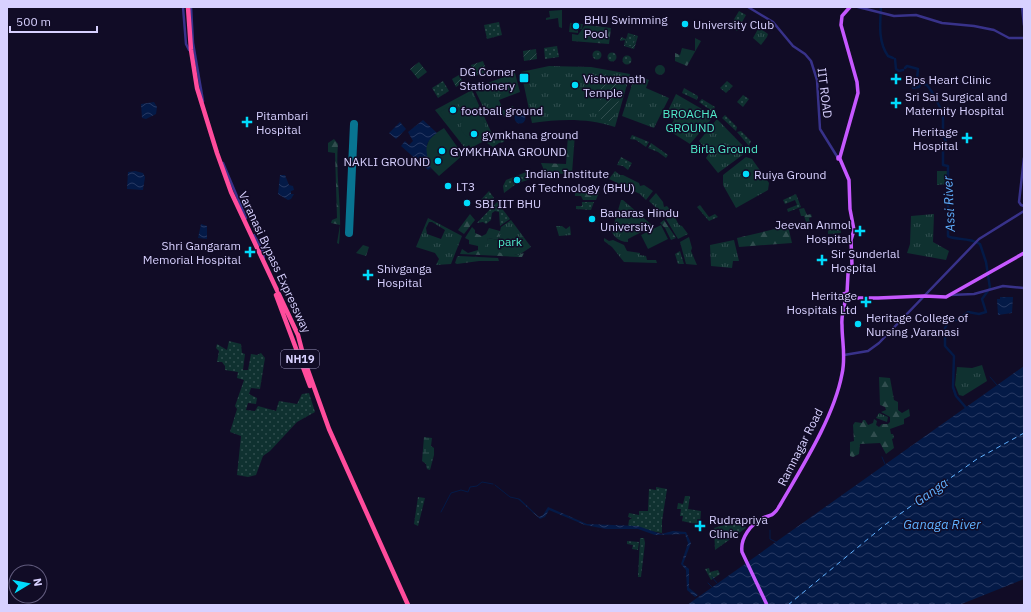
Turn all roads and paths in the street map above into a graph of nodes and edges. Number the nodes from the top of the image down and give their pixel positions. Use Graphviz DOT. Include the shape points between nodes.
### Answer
graph roads {
  1 [pos="187,7"];
  2 [pos="748,7"];
  3 [pos="849,7"];
  4 [pos="858,7"];
  5 [pos="1022,7"];
  6 [pos="1024,25"];
  7 [pos="1024,38"];
  8 [pos="839,158"];
  9 [pos="1024,158"];
  10 [pos="1024,172"];
  11 [pos="230,191"];
  12 [pos="1024,205"];
  13 [pos="1024,211"];
  14 [pos="255,239"];
  15 [pos="1024,252"];
  16 [pos="987,272"];
  17 [pos="1024,288"];
  18 [pos="924,295"];
  19 [pos="949,295"];
  20 [pos="846,296"];
  21 [pos="844,357"];
  22 [pos="371,526"];
  23 [pos="407,605"];
  24 [pos="767,605"];
  1 -- 11 [label="highway, Varanasi Bypass Expressway / NH19" via="197,88"];
  1 -- 11 [label="highway, Varanasi Bypass Expressway / NH19" via="189,50 200,112"];
  1 -- 14 [label="street" via="207,117 233,189"];
  2 -- 8 [label="street, IIT ROAD" via="773,22 793,46 811,61 817,87 820,129"];
  3 -- 8 [label="main road" via="842,16 841,26 858,93"];
  4 -- 7 [label="street" via="894,16 916,14 939,22 994,30 1009,38"];
  5 -- 6 [label="street"];
  8 -- 20 [label="main road, Ramnagar Road" via="848,182 849,212 853,230 850,238 851,258"];
  9 -- 12 [label="street" via="1020,203"];
  10 -- 12 [label="street" via="1021,202"];
  11 -- 14 [label="highway, Varanasi Bypass Expressway / NH19"];
  11 -- 22 [label="highway, Varanasi Bypass Expressway / NH19" via="270,278 325,422"];
  13 -- 18 [label="street" via="979,239"];
  14 -- 22 [label="highway, Varanasi Bypass Expressway / NH19" via="298,335 329,429"];
  15 -- 16 [label="main road"];
  16 -- 18 [label="main road" via="945,296"];
  16 -- 19 [label="main road"];
  17 -- 19 [label="street" via="1003,286 987,292"];
  18 -- 19 [label="main road" via="942,298"];
  18 -- 20 [label="main road" via="878,298"];
  18 -- 21 [label="street" via="879,343 871,349"];
  20 -- 21 [label="main road, Ramnagar Road" via="842,325"];
  21 -- 24 [label="main road, Ramnagar Road" via="839,387 828,415 794,481 773,514 762,518 744,536 742,552"];
  22 -- 23 [label="highway, Varanasi Bypass Expressway / NH19"];
}
